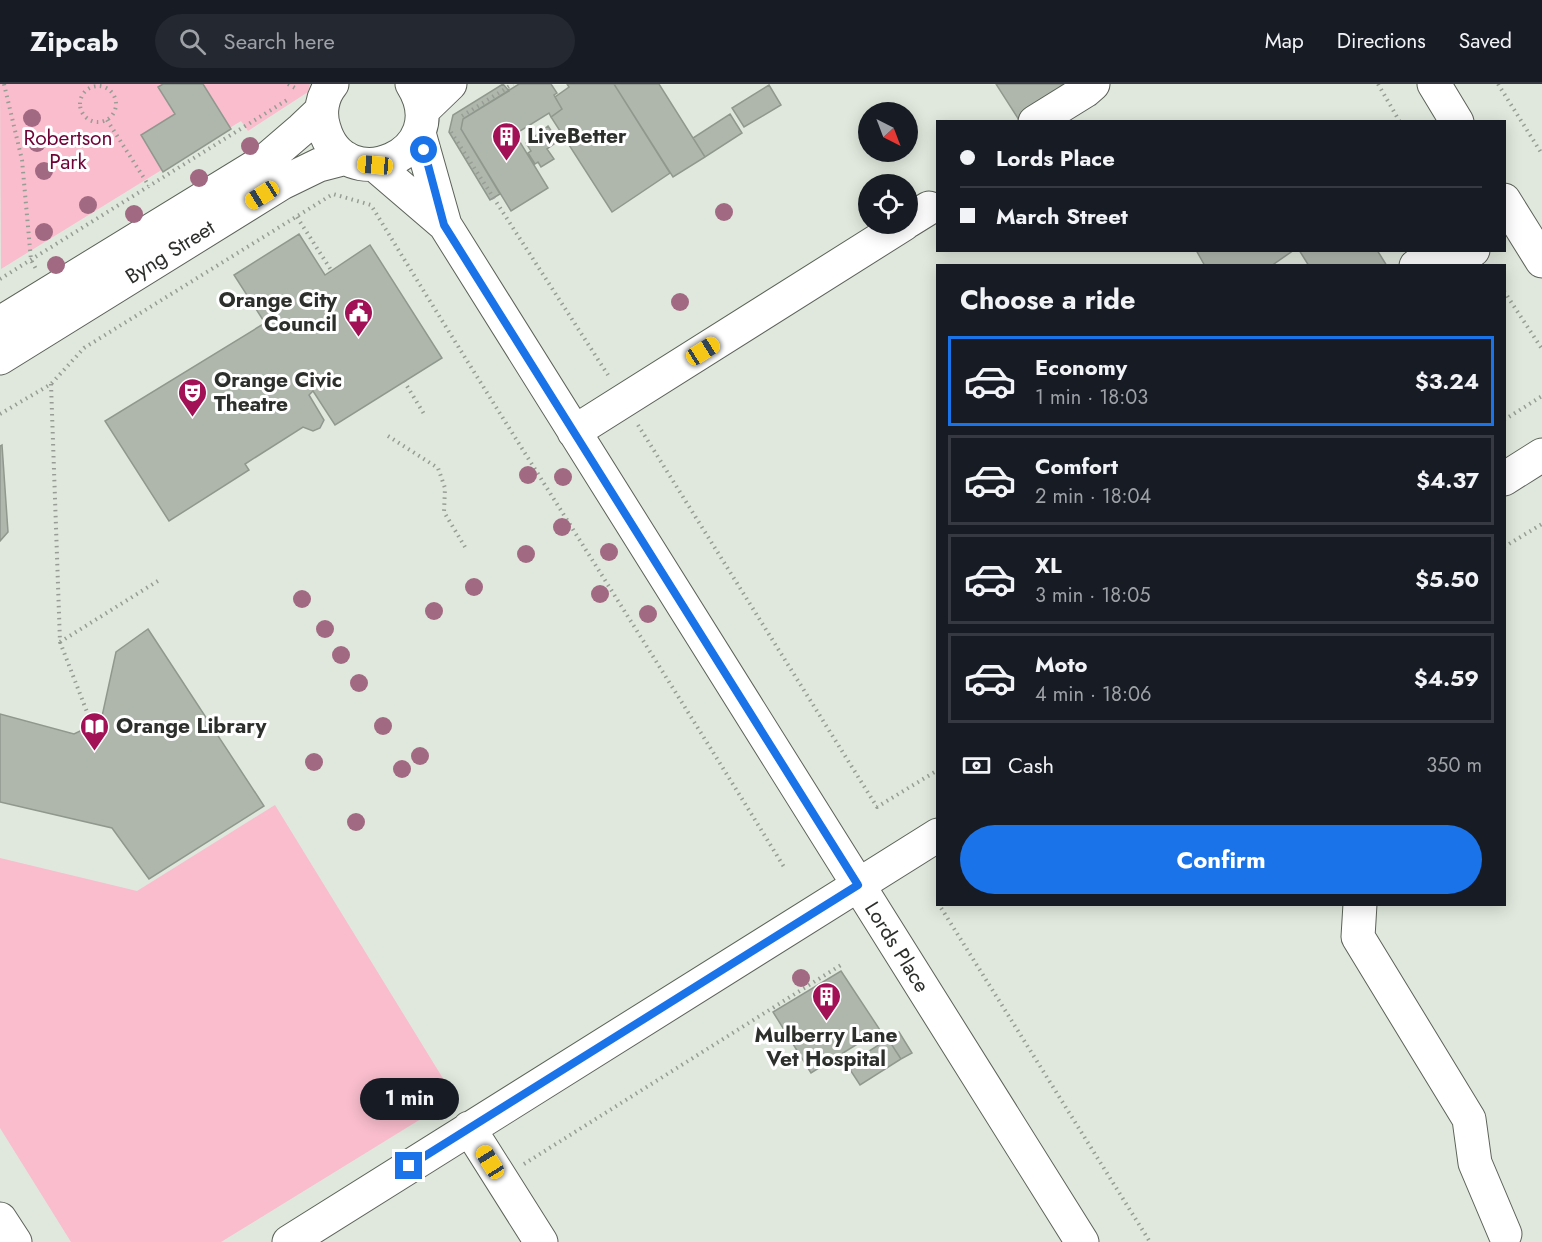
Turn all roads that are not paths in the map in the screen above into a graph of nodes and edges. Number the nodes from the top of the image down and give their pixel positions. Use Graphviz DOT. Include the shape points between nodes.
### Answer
graph roads {
  1 [pos="450,84"];
  2 [pos="1093,84"];
  3 [pos="1434,84"];
  4 [pos="322,91"];
  5 [pos="425,114"];
  6 [pos="1038,120"];
  7 [pos="1455,120"];
  8 [pos="360,161"];
  9 [pos="1522,212"];
  10 [pos="444,225"];
  11 [pos="889,234"];
  12 [pos="1437,252"];
  13 [pos="1470,252"];
  14 [pos="1542,261"];
  15 [pos="1419,264"];
  16 [pos="1452,264"];
  17 [pos="1,323"];
  18 [pos="0,358"];
  19 [pos="574,432"];
  20 [pos="1542,455"];
  21 [pos="1506,478"];
  22 [pos="936,836"];
  23 [pos="858,885"];
  24 [pos="1360,906"];
  25 [pos="470,1128"];
  26 [pos="0,1219"];
  27 [pos="1505,1234"];
  28 [pos="15,1242"];
  29 [pos="289,1242"];
  30 [pos="541,1242"];
  31 [pos="1082,1242"];
  1 -- 5 [label="street"];
  2 -- 6 [label="street"];
  3 -- 7 [label="street"];
  4 -- 8 [label="street, Lords Place" via="326,135 334,148"];
  4 -- 17 [label="street, Byng Street" via="302,129 266,160"];
  5 -- 8 [label="street, Byng Street" via="412,146 402,155 389,162"];
  5 -- 10 [label="street, Lords Place"];
  8 -- 10 [label="street, Lords Place"];
  8 -- 18 [label="street, Byng Street" via="319,165 282,183"];
  9 -- 14 [label="street"];
  10 -- 19 [label="street, Lords Place"];
  11 -- 19 [label="street"];
  12 -- 15 [label="street"];
  13 -- 16 [label="street"];
  19 -- 23 [label="street, Lords Place"];
  20 -- 21 [label="street"];
  22 -- 23 [label="street"];
  23 -- 25 [label="street"];
  23 -- 31 [label="street, Lords Place"];
  24 -- 27 [label="street" via="1358,938 1469,1119 1475,1163"];
  25 -- 29 [label="street"];
  25 -- 30 [label="street"];
  26 -- 28 [label="street"];
}
